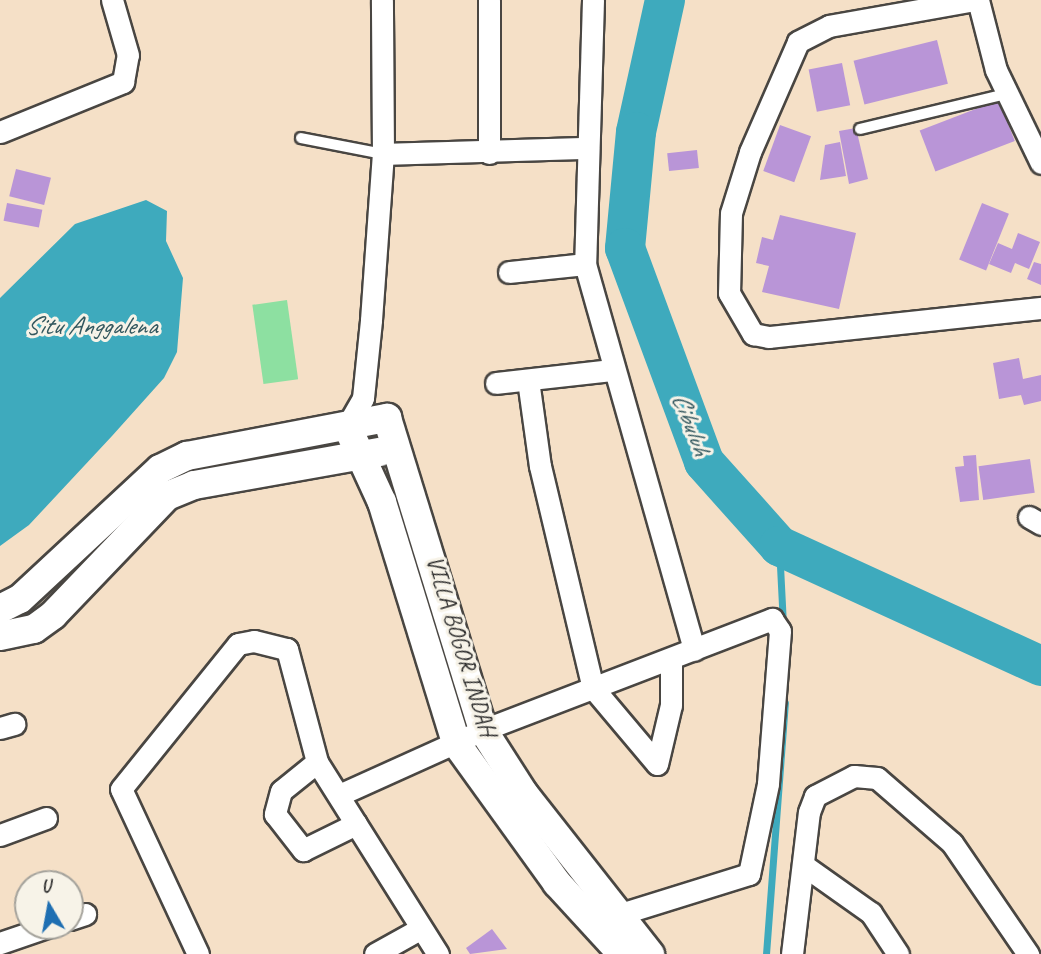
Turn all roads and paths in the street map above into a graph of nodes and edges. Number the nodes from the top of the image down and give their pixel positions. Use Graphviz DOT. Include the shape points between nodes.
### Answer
graph roads {
  1 [pos="112,0"];
  2 [pos="382,0"];
  3 [pos="489,0"];
  4 [pos="593,0"];
  5 [pos="976,0"];
  6 [pos="1006,94"];
  7 [pos="860,129"];
  8 [pos="0,132"];
  9 [pos="301,138"];
  10 [pos="588,148"];
  11 [pos="489,153"];
  12 [pos="383,154"];
  13 [pos="1041,163"];
  14 [pos="585,264"];
  15 [pos="509,272"];
  16 [pos="1041,308"];
  17 [pos="612,370"];
  18 [pos="528,380"];
  19 [pos="496,383"];
  20 [pos="363,398"];
  21 [pos="387,418"];
  22 [pos="348,426"];
  23 [pos="401,448"];
  24 [pos="361,455"];
  25 [pos="0,609"];
  26 [pos="0,636"];
  27 [pos="694,650"];
  28 [pos="671,660"];
  29 [pos="593,688"];
  30 [pos="483,730"];
  31 [pos="456,743"];
  32 [pos="317,762"];
  33 [pos="339,795"];
  34 [pos="46,818"];
  35 [pos="356,824"];
  36 [pos="0,835"];
  37 [pos="806,867"];
  38 [pos="617,915"];
  39 [pos="418,930"];
  40 [pos="198,954"];
  41 [pos="375,954"];
  42 [pos="438,954"];
  43 [pos="622,954"];
  44 [pos="650,954"];
  45 [pos="792,954"];
  46 [pos="898,954"];
  47 [pos="1028,954"];
  1 -- 8 [label="street" via="128,55 123,82"];
  2 -- 12 [label="street"];
  3 -- 11 [label="street"];
  4 -- 10 [label="street"];
  5 -- 6 [label="street"];
  5 -- 16 [label="street" via="829,26 798,42 750,152 732,213 729,293 753,334 769,337"];
  6 -- 7 [label="lane"];
  6 -- 13 [label="street"];
  9 -- 12 [label="lane"];
  10 -- 11 [label="street"];
  10 -- 14 [label="street"];
  11 -- 12 [label="street"];
  12 -- 20 [label="street"];
  14 -- 15 [label="street"];
  14 -- 17 [label="street"];
  17 -- 18 [label="street"];
  17 -- 27 [label="street"];
  18 -- 19 [label="street"];
  18 -- 29 [label="street" via="540,466"];
  20 -- 21 [label="street"];
  20 -- 22 [label="street"];
  21 -- 22 [label="street"];
  21 -- 23 [label="street, VILLA BOGOR INDAH"];
  22 -- 24 [label="street, VILLA BOGOR INDAH"];
  22 -- 25 [label="street" via="187,456 160,469 20,599"];
  23 -- 24 [label="street"];
  23 -- 30 [label="street, VILLA BOGOR INDAH"];
  24 -- 26 [label="street" via="194,485 167,496 53,615 34,629"];
  24 -- 31 [label="street, VILLA BOGOR INDAH" via="382,502"];
  27 -- 28 [label="street"];
  27 -- 38 [label="street" via="762,621 772,619 780,631 768,784 754,864 736,882"];
  28 -- 29 [label="street"];
  28 -- 29 [label="street" via="671,705 657,764"];
  29 -- 30 [label="street"];
  30 -- 31 [label="street"];
  30 -- 38 [label="street, VILLA BOGOR INDAH"];
  31 -- 33 [label="street"];
  31 -- 43 [label="street, VILLA BOGOR INDAH" via="557,883"];
  32 -- 33 [label="street"];
  32 -- 35 [label="street" via="281,791 275,814 303,850"];
  32 -- 40 [label="street" via="286,649 254,640 238,644 126,780 123,798"];
  33 -- 35 [label="street"];
  34 -- 36 [label="street"];
  35 -- 39 [label="street"];
  37 -- 45 [label="street"];
  37 -- 46 [label="street" via="871,914"];
  37 -- 47 [label="street" via="815,796 854,776 877,778 953,843"];
  38 -- 44 [label="street, VILLA BOGOR INDAH"];
  39 -- 41 [label="street"];
  39 -- 42 [label="street"];
}
